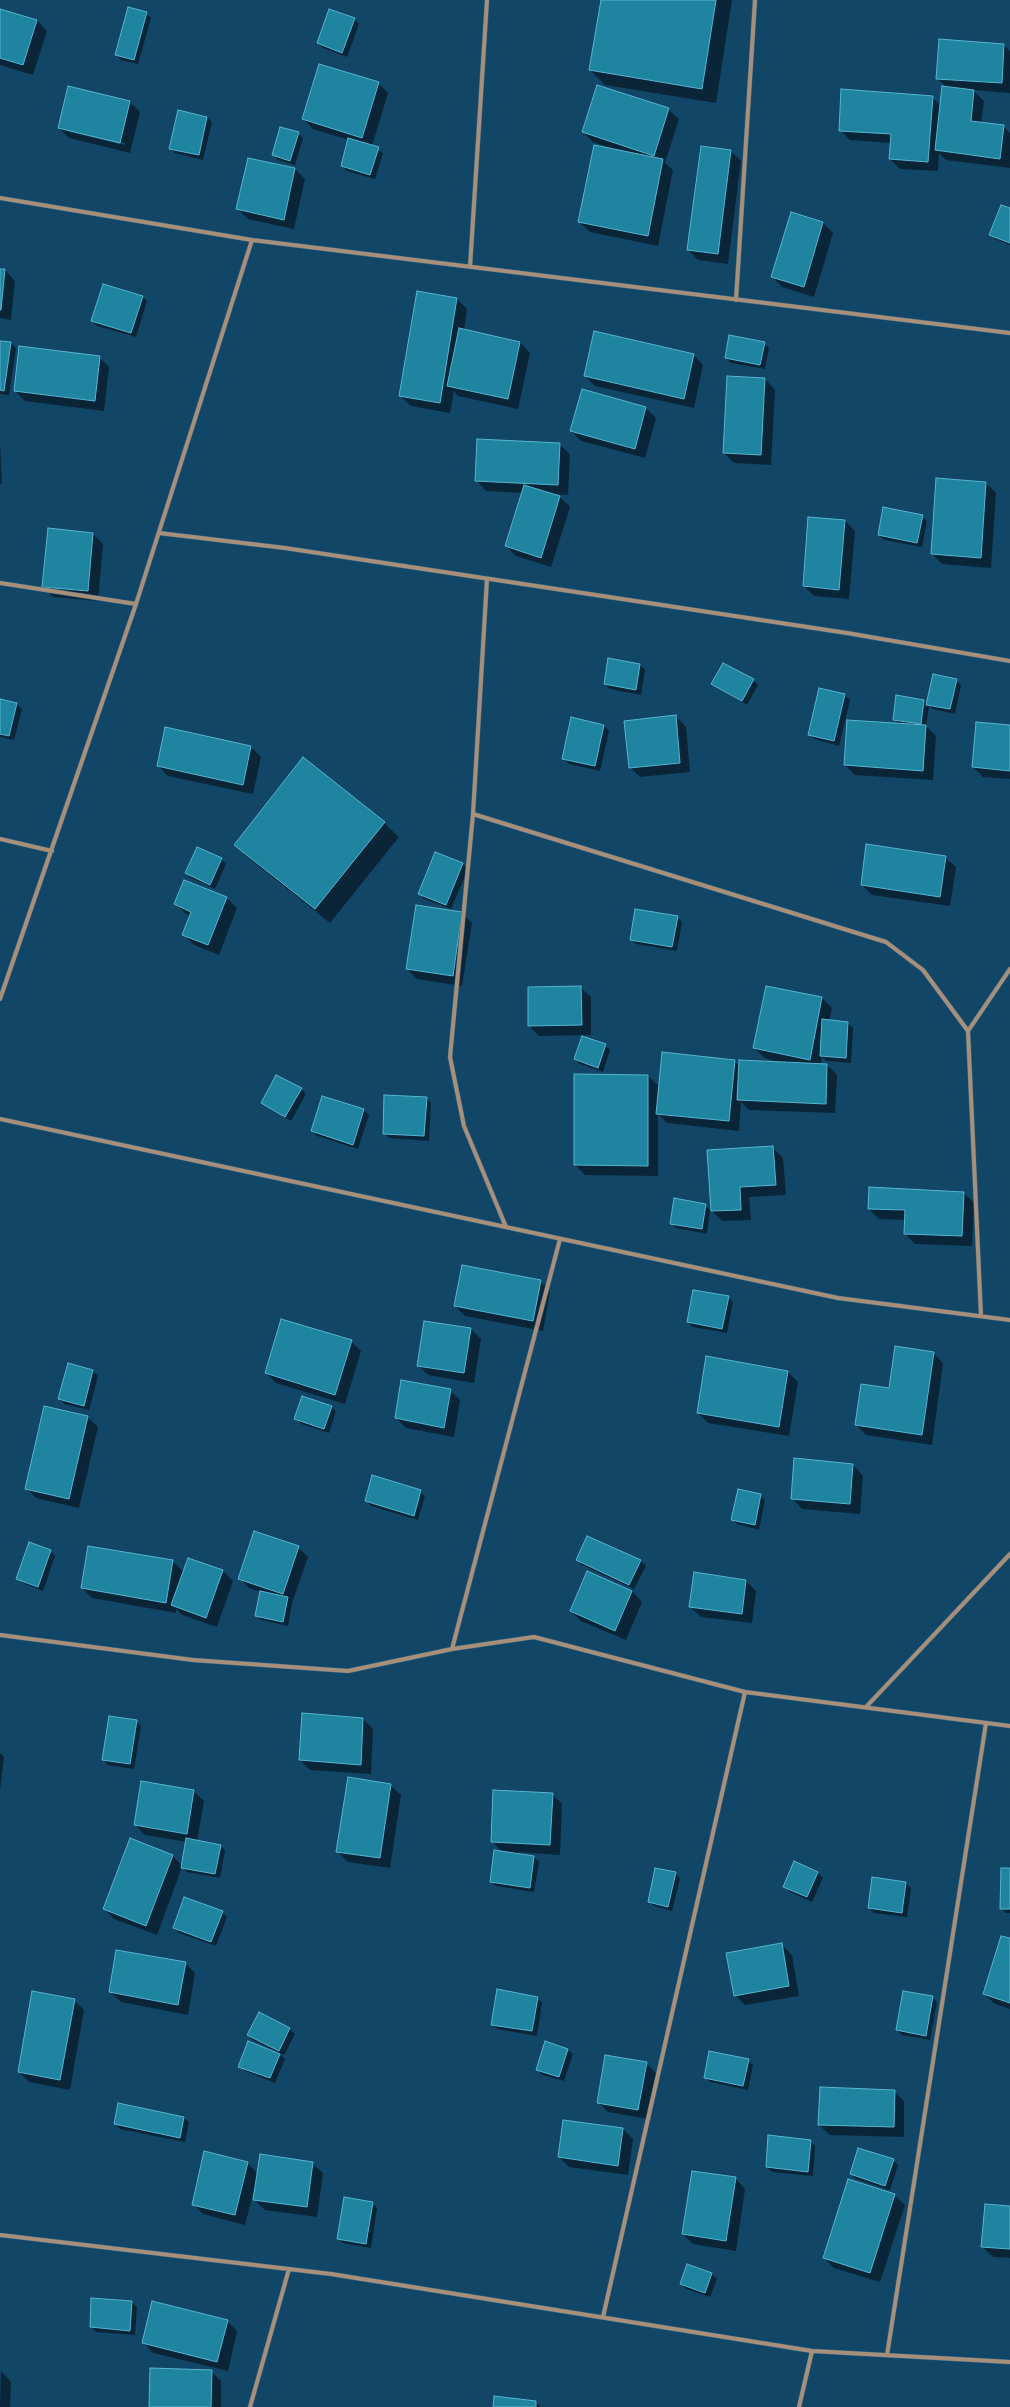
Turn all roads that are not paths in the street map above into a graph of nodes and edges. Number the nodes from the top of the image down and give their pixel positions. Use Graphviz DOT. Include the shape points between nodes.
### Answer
graph roads {
  1 [pos="487,0"];
  2 [pos="755,0"];
  3 [pos="0,198"];
  4 [pos="252,240"];
  5 [pos="470,267"];
  6 [pos="736,300"];
  7 [pos="1010,333"];
  8 [pos="159,533"];
  9 [pos="487,578"];
  10 [pos="0,583"];
  11 [pos="136,604"];
  12 [pos="1010,661"];
  13 [pos="474,814"];
  14 [pos="0,839"];
  15 [pos="52,851"];
  16 [pos="1010,969"];
  17 [pos="0,999"];
  18 [pos="968,1032"];
  19 [pos="0,1119"];
  20 [pos="506,1227"];
  21 [pos="560,1238"];
  22 [pos="981,1316"];
  23 [pos="1010,1320"];
  24 [pos="1010,1554"];
  25 [pos="0,1635"];
  26 [pos="452,1649"];
  27 [pos="745,1692"];
  28 [pos="866,1706"];
  29 [pos="986,1723"];
  30 [pos="1010,1726"];
  31 [pos="0,2235"];
  32 [pos="289,2269"];
  33 [pos="603,2318"];
  34 [pos="812,2351"];
  35 [pos="887,2355"];
  36 [pos="1010,2362"];
  37 [pos="250,2407"];
  38 [pos="798,2407"];
  1 -- 5 [label="street"];
  2 -- 6 [label="street"];
  3 -- 4 [label="street"];
  4 -- 5 [label="street"];
  4 -- 8 [label="street"];
  5 -- 6 [label="street"];
  6 -- 7 [label="street"];
  8 -- 9 [label="street" via="285,548"];
  8 -- 11 [label="street"];
  9 -- 12 [label="street" via="847,633"];
  9 -- 13 [label="street"];
  10 -- 11 [label="street"];
  11 -- 15 [label="street"];
  13 -- 18 [label="street" via="886,942 923,970"];
  13 -- 20 [label="street" via="450,1057 464,1126"];
  14 -- 15 [label="street"];
  15 -- 17 [label="street"];
  16 -- 18 [label="street"];
  18 -- 22 [label="street"];
  19 -- 20 [label="street"];
  20 -- 21 [label="street"];
  21 -- 22 [label="street" via="838,1298"];
  21 -- 26 [label="street"];
  22 -- 23 [label="street"];
  24 -- 28 [label="street"];
  25 -- 26 [label="street" via="193,1660 348,1672"];
  26 -- 27 [label="street" via="534,1637"];
  27 -- 28 [label="street"];
  27 -- 33 [label="street"];
  28 -- 29 [label="street"];
  29 -- 30 [label="street"];
  29 -- 35 [label="street"];
  31 -- 32 [label="street"];
  32 -- 33 [label="street"];
  32 -- 37 [label="street"];
  33 -- 34 [label="street"];
  34 -- 35 [label="street"];
  34 -- 38 [label="street"];
  35 -- 36 [label="street"];
}
